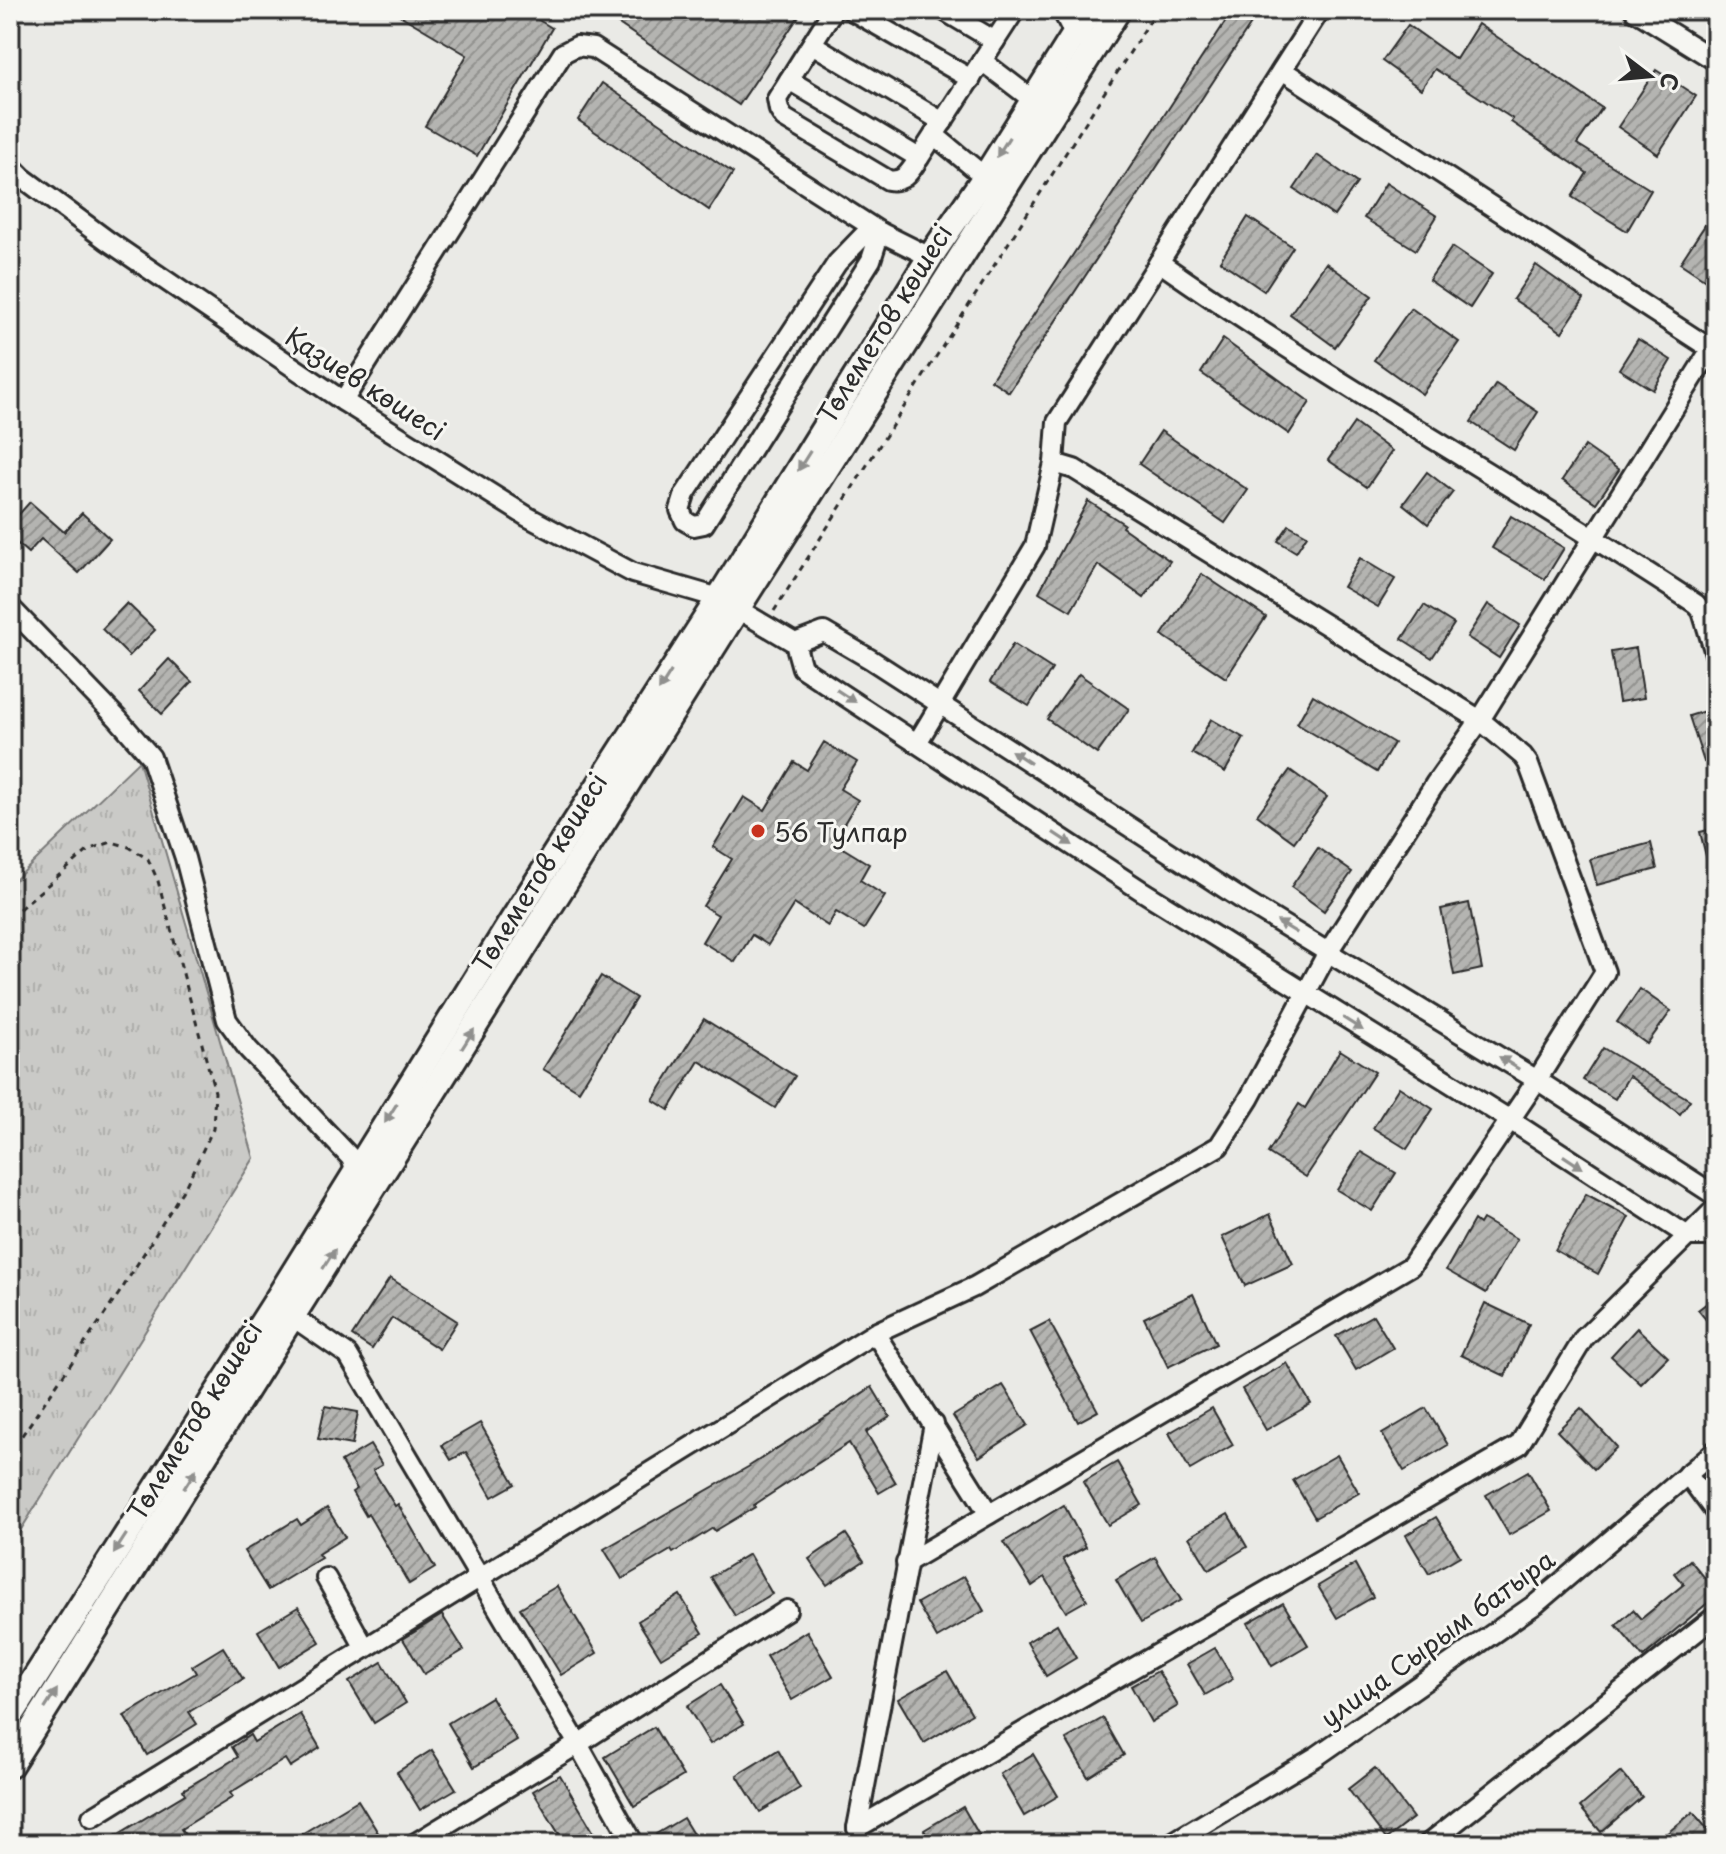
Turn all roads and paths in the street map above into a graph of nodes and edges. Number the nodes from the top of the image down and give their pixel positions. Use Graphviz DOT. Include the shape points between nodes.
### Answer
graph roads {
  1 [pos="833,10"];
  2 [pos="851,10"];
  3 [pos="943,10"];
  4 [pos="1015,10"];
  5 [pos="1062,10"];
  6 [pos="1090,10"];
  7 [pos="1118,10"];
  8 [pos="1157,10"];
  9 [pos="1320,10"];
  10 [pos="1634,10"];
  11 [pos="1086,38"];
  12 [pos="995,41"];
  13 [pos="812,44"];
  14 [pos="982,61"];
  15 [pos="1716,61"];
  16 [pos="1282,70"];
  17 [pos="971,79"];
  18 [pos="789,80"];
  19 [pos="1033,100"];
  20 [pos="938,128"];
  21 [pos="919,158"];
  22 [pos="10,165"];
  23 [pos="985,177"];
  24 [pos="880,232"];
  25 [pos="930,257"];
  26 [pos="1159,262"];
  27 [pos="1714,345"];
  28 [pos="343,401"];
  29 [pos="1054,463"];
  30 [pos="1594,536"];
  31 [pos="728,604"];
  32 [pos="10,607"];
  33 [pos="765,625"];
  34 [pos="795,643"];
  35 [pos="1716,657"];
  36 [pos="941,705"];
  37 [pos="1480,720"];
  38 [pos="917,743"];
  39 [pos="531,890"];
  40 [pos="555,899"];
  41 [pos="10,917"];
  42 [pos="1328,952"];
  43 [pos="1305,994"];
  44 [pos="1537,1080"];
  45 [pos="1510,1120"];
  46 [pos="355,1170"];
  47 [pos="1716,1196"];
  48 [pos="1716,1208"];
  49 [pos="1688,1236"];
  50 [pos="1716,1236"];
  51 [pos="293,1317"];
  52 [pos="875,1333"];
  53 [pos="934,1424"];
  54 [pos="1716,1450"];
  55 [pos="10,1453"];
  56 [pos="1687,1474"];
  57 [pos="1716,1513"];
  58 [pos="989,1514"];
  59 [pos="906,1563"];
  60 [pos="480,1577"];
  61 [pos="326,1578"];
  62 [pos="787,1610"];
  63 [pos="1716,1616"];
  64 [pos="365,1648"];
  65 [pos="10,1717"];
  66 [pos="578,1744"];
  67 [pos="10,1765"];
  68 [pos="92,1817"];
  69 [pos="414,1844"];
  70 [pos="634,1844"];
  71 [pos="1170,1844"];
  72 [pos="1428,1844"];
  1 -- 13 [label="street"];
  2 -- 17 [label="street"];
  3 -- 12 [label="street"];
  4 -- 12 [label="street"];
  5 -- 11 [label="street"];
  6 -- 11 [label="main road, Төлеметов көшесі"];
  7 -- 11 [label="main road, Төлеметов көшесі"];
  8 -- 33 [label="path"];
  9 -- 16 [label="street"];
  10 -- 15 [label="street"];
  11 -- 19 [label="main road, Төлеметов көшесі"];
  11 -- 31 [label="main road, Төлеметов көшесі"];
  12 -- 14 [label="street"];
  13 -- 18 [label="street"];
  13 -- 20 [label="street"];
  14 -- 17 [label="street"];
  14 -- 19 [label="street"];
  16 -- 26 [label="street"];
  16 -- 27 [label="street"];
  17 -- 20 [label="street"];
  18 -- 21 [label="street"];
  18 -- 21 [label="street" via="777,99 784,118 888,180 904,179"];
  19 -- 23 [label="main road, Төлеметов көшесі, one-way"];
  20 -- 21 [label="street"];
  20 -- 23 [label="street"];
  22 -- 28 [label="street, Қазиев көшесі" via="108,241"];
  23 -- 25 [label="main road, Төлеметов көшесі"];
  24 -- 24 [label="street" via="864,235 837,263 685,494 680,510 685,521 704,524 871,260"];
  24 -- 25 [label="street"];
  24 -- 28 [label="street" via="593,48 577,46 563,53"];
  25 -- 31 [label="main road, Төлеметов көшесі, one-way"];
  26 -- 29 [label="street" via="1057,422"];
  26 -- 30 [label="street" via="1224,308"];
  27 -- 30 [label="street"];
  28 -- 31 [label="street, Қазиев көшесі" via="597,557"];
  29 -- 36 [label="street" via="1035,546"];
  29 -- 37 [label="street" via="1074,469"];
  30 -- 35 [label="street" via="1696,604"];
  30 -- 37 [label="street"];
  31 -- 33 [label="street, Қазиев көшесі"];
  31 -- 39 [label="main road, Төлеметов көшесі, one-way"];
  31 -- 40 [label="main road, Төлеметов көшесі"];
  32 -- 46 [label="street" via="151,757 185,858 227,1020 351,1158"];
  33 -- 34 [label="street, Қазиев көшесі"];
  34 -- 36 [label="street" via="824,632"];
  34 -- 38 [label="street, one-way" via="802,668"];
  36 -- 38 [label="street"];
  42 -- 36 [label="street, one-way"];
  37 -- 42 [label="street"];
  37 -- 44 [label="street" via="1528,763 1605,972"];
  38 -- 43 [label="street, one-way"];
  39 -- 40 [label="main road"];
  39 -- 46 [label="main road, Төлеметов көшесі, one-way"];
  51 -- 40 [label="main road, Төлеметов көшесі, one-way"];
  41 -- 55 [label="path" via="90,849 112,842 148,859 215,1092 213,1129 186,1185"];
  42 -- 43 [label="street"];
  44 -- 42 [label="street, one-way"];
  43 -- 45 [label="street, one-way"];
  43 -- 52 [label="street" via="1219,1146 974,1287"];
  44 -- 45 [label="street"];
  44 -- 47 [label="street"];
  45 -- 49 [label="street, one-way"];
  45 -- 58 [label="street" via="1411,1266"];
  46 -- 65 [label="main road, Төлеметов көшесі, one-way"];
  48 -- 49 [label="street"];
  49 -- 50 [label="street"];
  49 -- 59 [label="street" via="1584,1338 1519,1445 857,1828"];
  51 -- 60 [label="street" via="348,1355"];
  67 -- 51 [label="main road, Төлеметов көшесі, one-way"];
  52 -- 53 [label="street"];
  52 -- 60 [label="street"];
  53 -- 58 [label="street"];
  53 -- 59 [label="street"];
  54 -- 56 [label="street, улица Сырым батыра"];
  56 -- 57 [label="street"];
  56 -- 71 [label="street, улица Сырым батыра" via="1537,1603 1317,1756"];
  58 -- 59 [label="street"];
  60 -- 64 [label="street"];
  60 -- 66 [label="street"];
  61 -- 64 [label="street"];
  62 -- 66 [label="street"];
  63 -- 72 [label="street"];
  64 -- 68 [label="street"];
  66 -- 69 [label="street"];
  66 -- 70 [label="street"];
}
